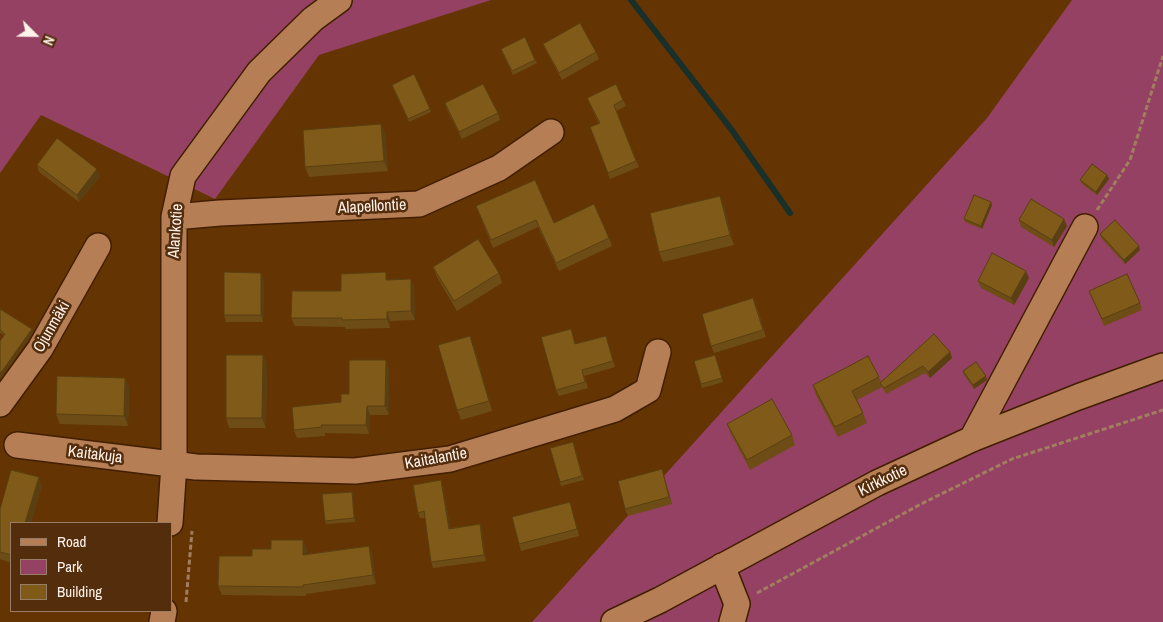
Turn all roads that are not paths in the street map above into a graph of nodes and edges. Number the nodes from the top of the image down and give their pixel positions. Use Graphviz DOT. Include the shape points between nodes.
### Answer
graph roads {
  1 [pos="339,0"];
  2 [pos="551,132"];
  3 [pos="174,217"];
  4 [pos="1085,227"];
  5 [pos="98,246"];
  6 [pos="658,352"];
  7 [pos="1163,366"];
  8 [pos="0,404"];
  9 [pos="972,439"];
  10 [pos="17,445"];
  11 [pos="174,464"];
  12 [pos="170,522"];
  13 [pos="722,566"];
  14 [pos="734,613"];
  15 [pos="614,622"];
  1 -- 3 [label="street, Alankotie" via="313,19 259,72 183,176"];
  2 -- 3 [label="street, Alapellontie" via="499,168 419,204"];
  3 -- 11 [label="street, Alankotie"];
  4 -- 9 [label="street"];
  5 -- 8 [label="street, Ojunmäki" via="40,349"];
  6 -- 11 [label="street, Kaitalantie" via="648,390 615,409 450,459 355,471"];
  7 -- 9 [label="street, Kirkkotie"];
  9 -- 13 [label="street, Kirkkotie" via="877,483"];
  10 -- 11 [label="street, Kaitakuja"];
  11 -- 12 [label="street, Alankotie"];
  13 -- 14 [label="street"];
  13 -- 15 [label="street, Kirkkotie"];
}
